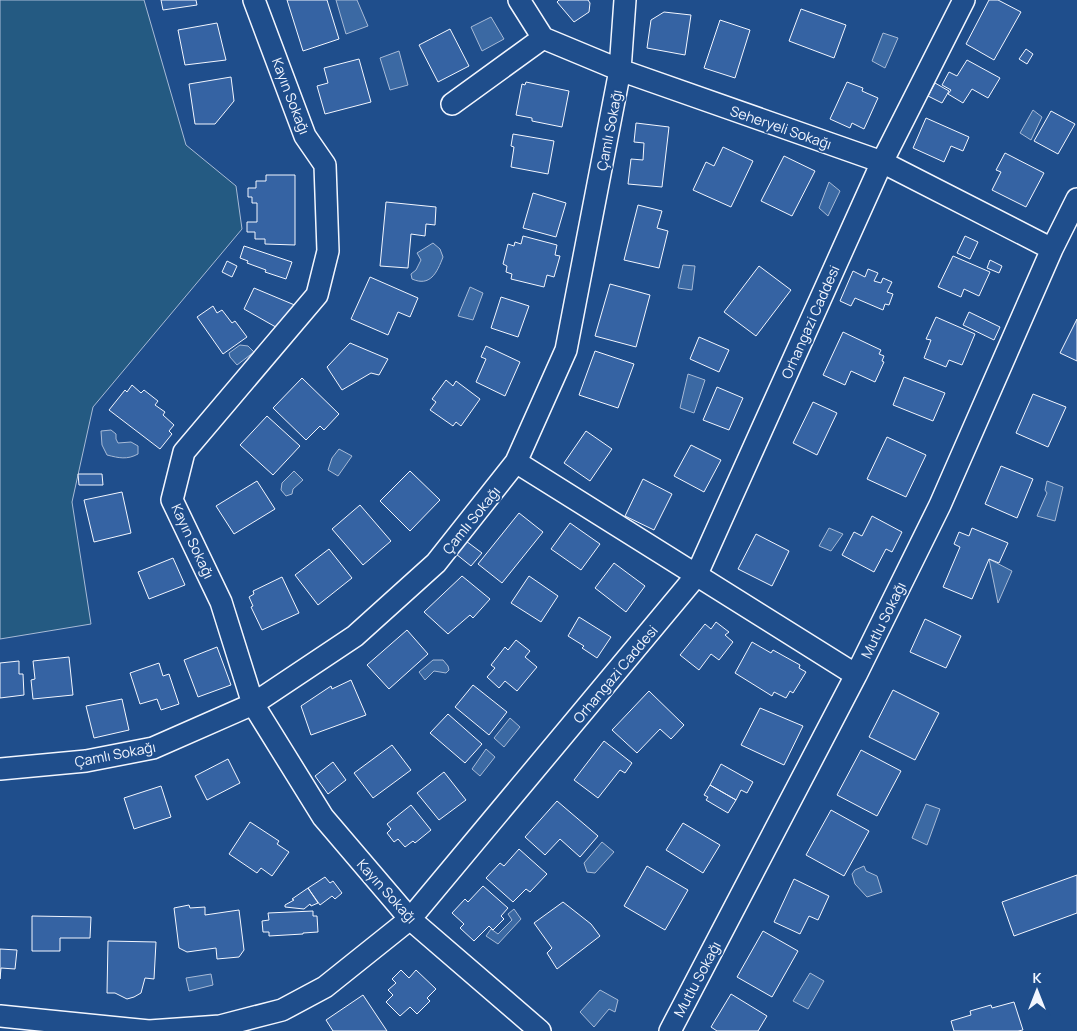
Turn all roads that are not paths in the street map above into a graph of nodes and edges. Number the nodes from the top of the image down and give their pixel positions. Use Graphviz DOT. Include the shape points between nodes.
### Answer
graph roads {
  1 [pos="254,0"];
  2 [pos="519,0"];
  3 [pos="625,0"];
  4 [pos="964,0"];
  5 [pos="543,38"];
  6 [pos="620,70"];
  7 [pos="452,104"];
  8 [pos="882,162"];
  9 [pos="1077,199"];
  10 [pos="1052,249"];
  11 [pos="516,462"];
  12 [pos="696,576"];
  13 [pos="856,675"];
  14 [pos="252,704"];
  15 [pos="0,769"];
  16 [pos="410,919"];
  17 [pos="0,1016"];
  18 [pos="540,1031"];
  19 [pos="671,1031"];
  1 -- 14 [label="street, Kayın Sokağı" via="305,136 325,165 328,251 317,295 184,452 172,500 221,602"];
  2 -- 5 [label="street"];
  3 -- 6 [label="street, Çamlı Sokağı"];
  4 -- 8 [label="street, Orhangazi Caddesi"];
  5 -- 6 [label="street, Seheryeli Sokağı"];
  5 -- 7 [label="street"];
  6 -- 8 [label="street, Seheryeli Sokağı"];
  6 -- 11 [label="street, Çamlı Sokağı" via="566,350"];
  8 -- 10 [label="street, Seheryeli Sokağı"];
  8 -- 12 [label="street, Orhangazi Caddesi"];
  9 -- 10 [label="street, Mutlu Sokağı"];
  10 -- 13 [label="street, Mutlu Sokağı" via="940,505"];
  11 -- 12 [label="street"];
  11 -- 14 [label="street, Çamlı Sokağı" via="436,563 355,636"];
  12 -- 13 [label="street"];
  12 -- 16 [label="street, Orhangazi Caddesi"];
  13 -- 19 [label="street, Mutlu Sokağı"];
  14 -- 15 [label="street, Çamlı Sokağı" via="153,748 86,761"];
  14 -- 16 [label="street, Kayın Sokağı" via="323,817"];
  16 -- 17 [label="street, Orhangazi Caddesi" via="325,987 282,1010 220,1026 149,1031"];
  16 -- 18 [label="street, Kayın Sokağı"];
}
